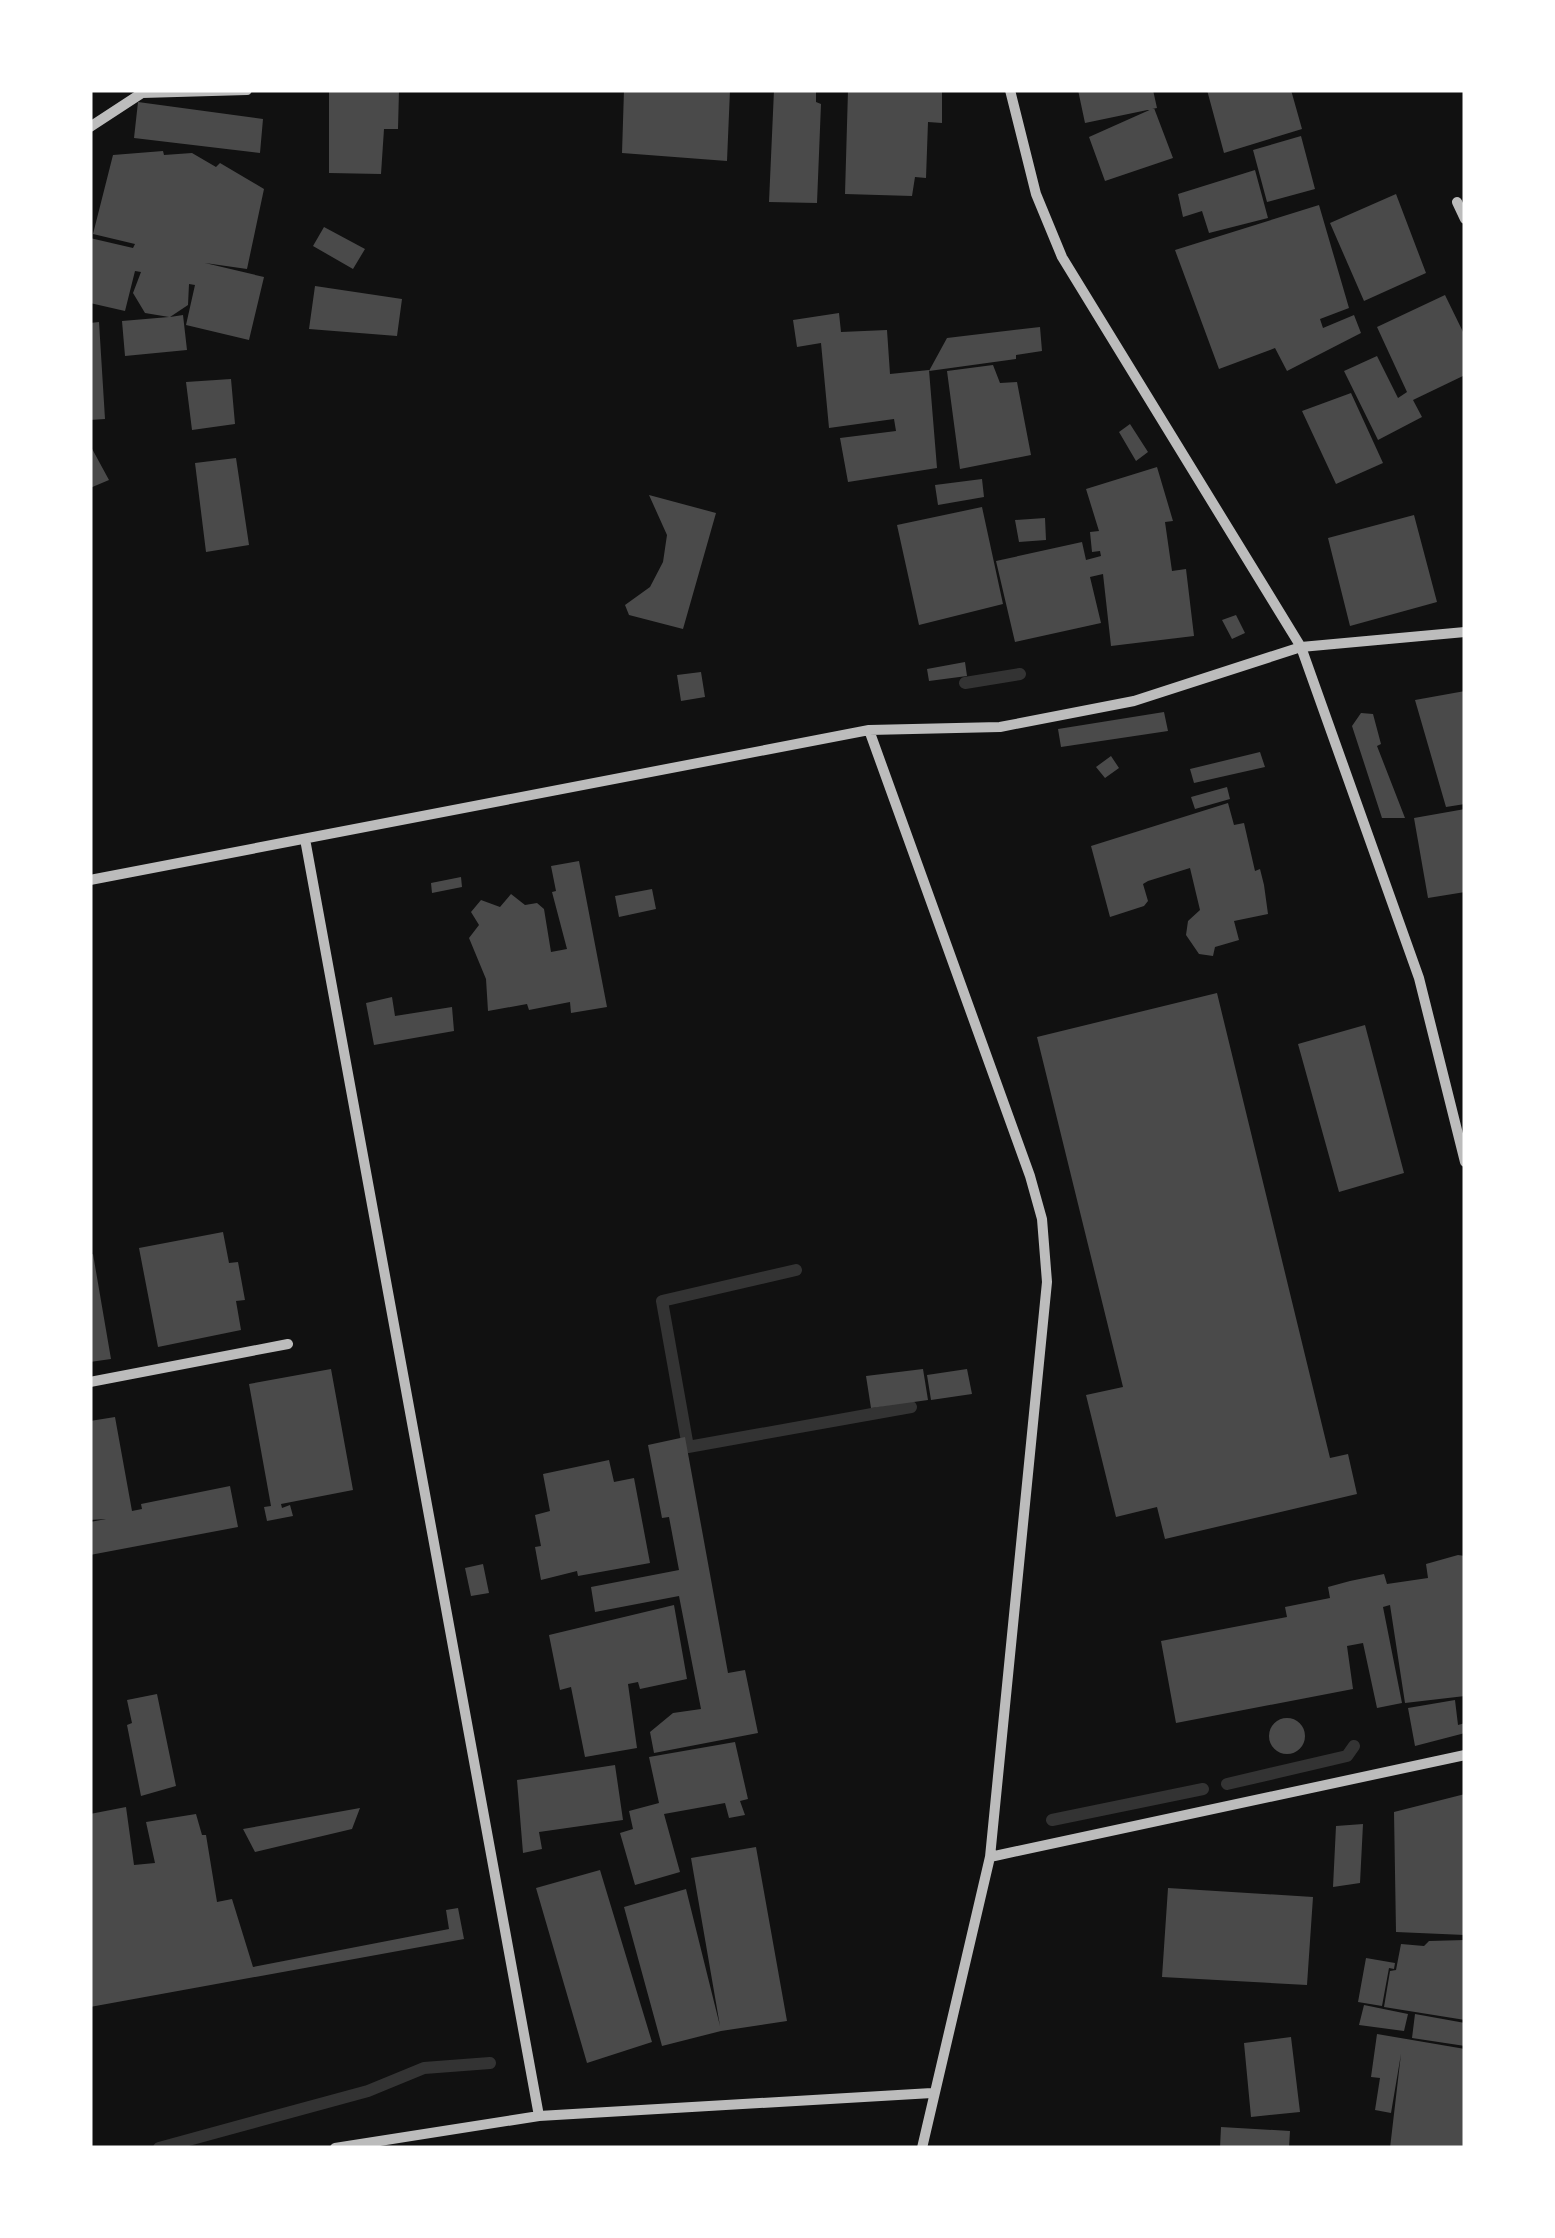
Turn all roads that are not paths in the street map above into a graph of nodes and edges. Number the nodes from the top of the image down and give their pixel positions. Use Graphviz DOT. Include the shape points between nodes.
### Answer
graph roads {
  1 [pos="247,90"];
  2 [pos="1010,90"];
  3 [pos="90,127"];
  4 [pos="1456,202"];
  5 [pos="1465,219"];
  6 [pos="1465,632"];
  7 [pos="1301,647"];
  8 [pos="869,730"];
  9 [pos="305,838"];
  10 [pos="90,880"];
  11 [pos="1465,1162"];
  12 [pos="288,1344"];
  13 [pos="90,1382"];
  14 [pos="1465,1755"];
  15 [pos="990,1858"];
  16 [pos="932,2093"];
  17 [pos="538,2116"];
  18 [pos="335,2148"];
  19 [pos="922,2148"];
  1 -- 3 [label="street" via="142,93"];
  2 -- 7 [label="street" via="1036,194 1062,257"];
  4 -- 5 [label="street"];
  6 -- 7 [label="street"];
  7 -- 8 [label="street" via="1134,701 1000,727"];
  7 -- 11 [label="street" via="1419,978"];
  8 -- 9 [label="street"];
  8 -- 15 [label="street" via="1042,1219 1047,1282"];
  9 -- 10 [label="street"];
  9 -- 17 [label="street"];
  12 -- 13 [label="street"];
  14 -- 15 [label="street"];
  15 -- 16 [label="street"];
  16 -- 17 [label="street"];
  16 -- 19 [label="street"];
  17 -- 18 [label="street"];
}
